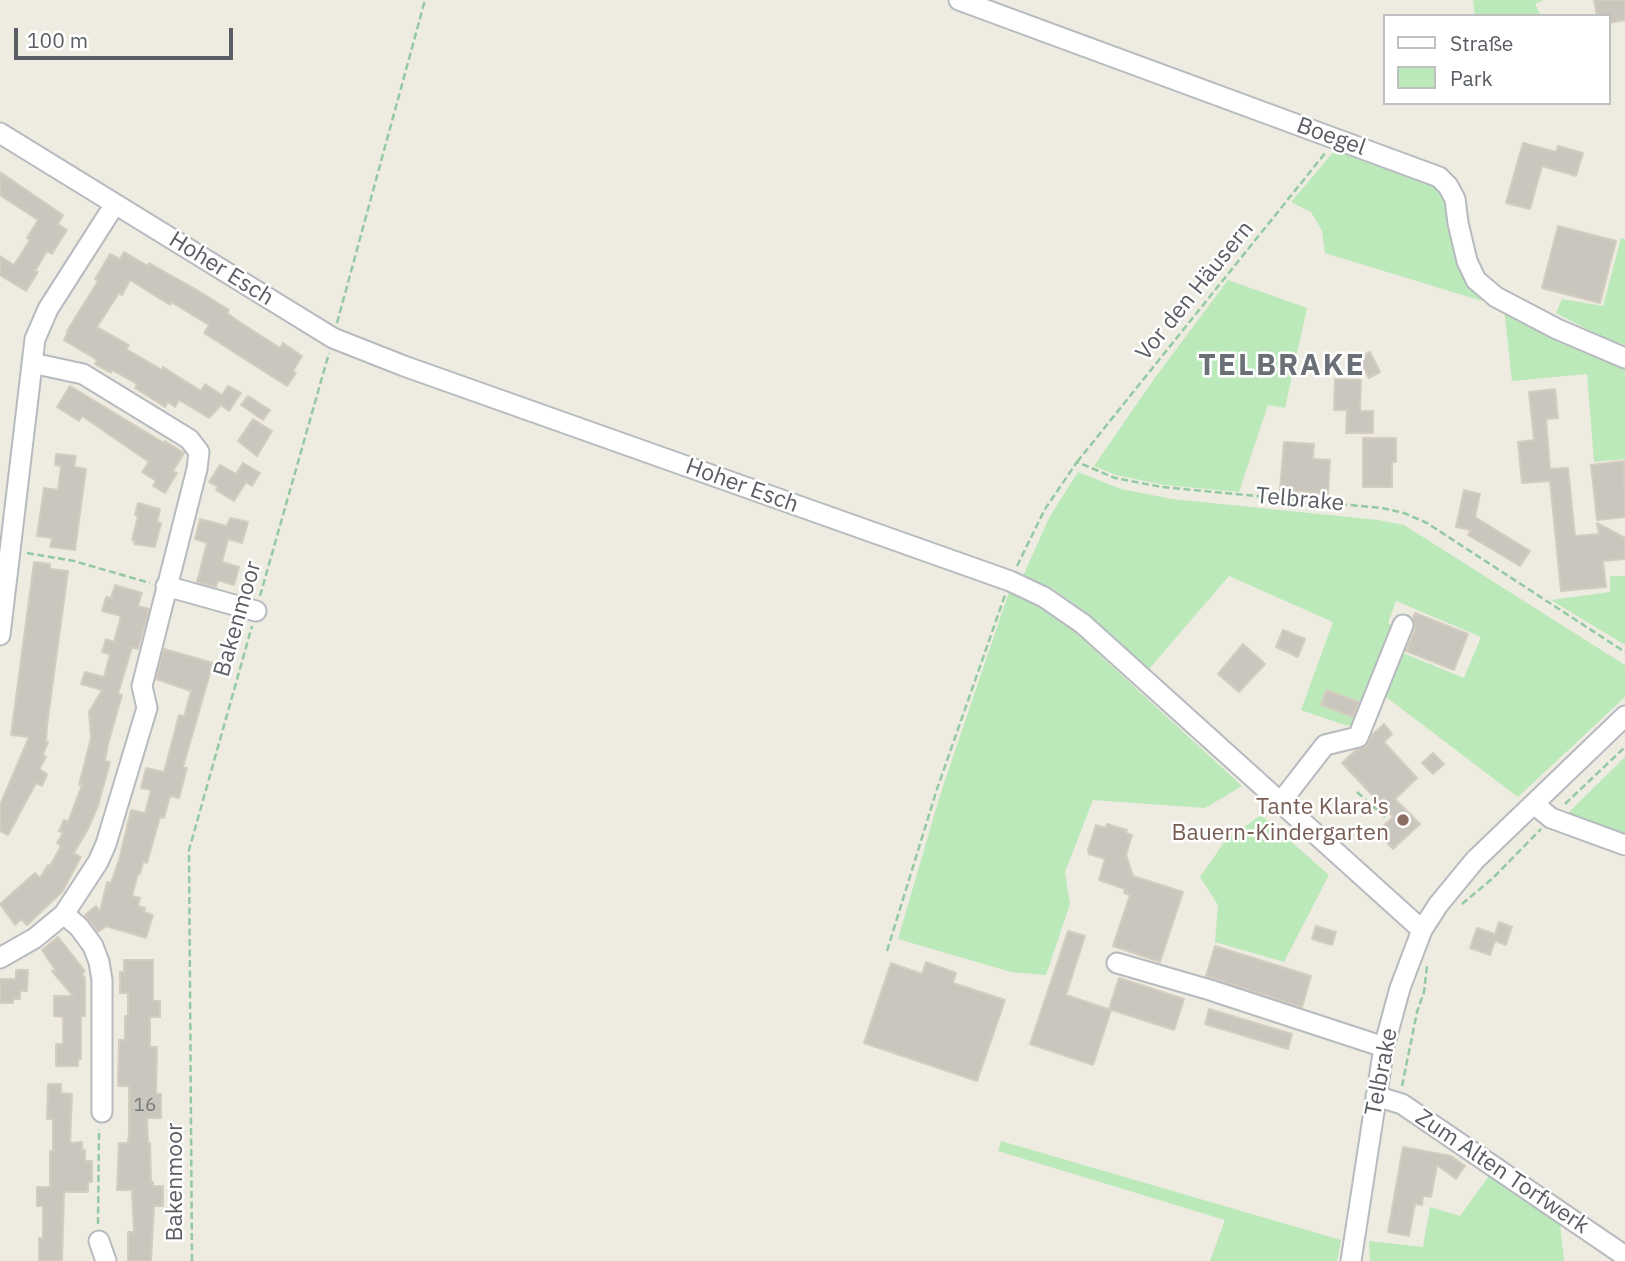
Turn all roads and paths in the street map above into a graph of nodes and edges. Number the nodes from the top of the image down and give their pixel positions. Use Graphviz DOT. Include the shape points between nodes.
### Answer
graph roads {
  1 [pos="425,0"];
  2 [pos="960,0"];
  3 [pos="0,132"];
  4 [pos="1337,139"];
  5 [pos="115,204"];
  6 [pos="333,338"];
  7 [pos="1625,358"];
  8 [pos="32,363"];
  9 [pos="1077,462"];
  10 [pos="5,547"];
  11 [pos="169,578"];
  12 [pos="1010,582"];
  13 [pos="256,611"];
  14 [pos="1403,625"];
  15 [pos="0,635"];
  16 [pos="1625,652"];
  17 [pos="1625,716"];
  18 [pos="1357,792"];
  19 [pos="1280,803"];
  20 [pos="1534,804"];
  21 [pos="1385,817"];
  22 [pos="1625,845"];
  23 [pos="64,914"];
  24 [pos="1422,930"];
  25 [pos="887,951"];
  26 [pos="0,958"];
  27 [pos="1116,963"];
  28 [pos="1384,1046"];
  29 [pos="1376,1096"];
  30 [pos="102,1112"];
  31 [pos="99,1241"];
  32 [pos="1625,1256"];
  33 [pos="106,1261"];
  34 [pos="192,1261"];
  35 [pos="1352,1261"];
  1 -- 6 [label="path, Bakenmoor"];
  2 -- 4 [label="street, Boegel"];
  3 -- 5 [label="street, Hoher Esch"];
  4 -- 7 [label="street, Boegel" via="1439,177 1455,198 1467,261 1476,280 1496,298"];
  4 -- 9 [label="path, Vor den Häusern"];
  5 -- 6 [label="street, Hoher Esch"];
  5 -- 8 [label="street" via="40,325"];
  6 -- 12 [label="street, Hoher Esch"];
  6 -- 13 [label="path, Bakenmoor"];
  8 -- 10 [label="street"];
  8 -- 11 [label="street" via="83,374 189,439 199,452"];
  9 -- 12 [label="path" via="1045,509"];
  9 -- 16 [label="path, Telbrake" via="1115,478 1162,487 1404,513 1427,523"];
  10 -- 11 [label="path"];
  10 -- 15 [label="street"];
  11 -- 13 [label="street"];
  11 -- 23 [label="street" via="142,686 147,708 106,844"];
  12 -- 19 [label="street, Hoher Esch" via="1044,597 1083,624"];
  12 -- 25 [label="path" via="937,789"];
  13 -- 34 [label="path, Bakenmoor" via="189,850"];
  14 -- 19 [label="street" via="1358,737 1325,745"];
  17 -- 20 [label="street, Telbrake"];
  18 -- 21 [label="path"];
  19 -- 24 [label="street, Hoher Esch"];
  20 -- 22 [label="street" via="1551,818"];
  20 -- 24 [label="street, Telbrake" via="1475,860"];
  23 -- 26 [label="street"];
  23 -- 30 [label="street" via="79,926 99,962"];
  24 -- 28 [label="street, Telbrake"];
  27 -- 28 [label="street"];
  28 -- 29 [label="street, Telbrake"];
  29 -- 32 [label="street, Zum Alten Torfwerk" via="1402,1104"];
  29 -- 35 [label="street, Telbrake"];
  30 -- 31 [label="path"];
  31 -- 33 [label="street"];
}
